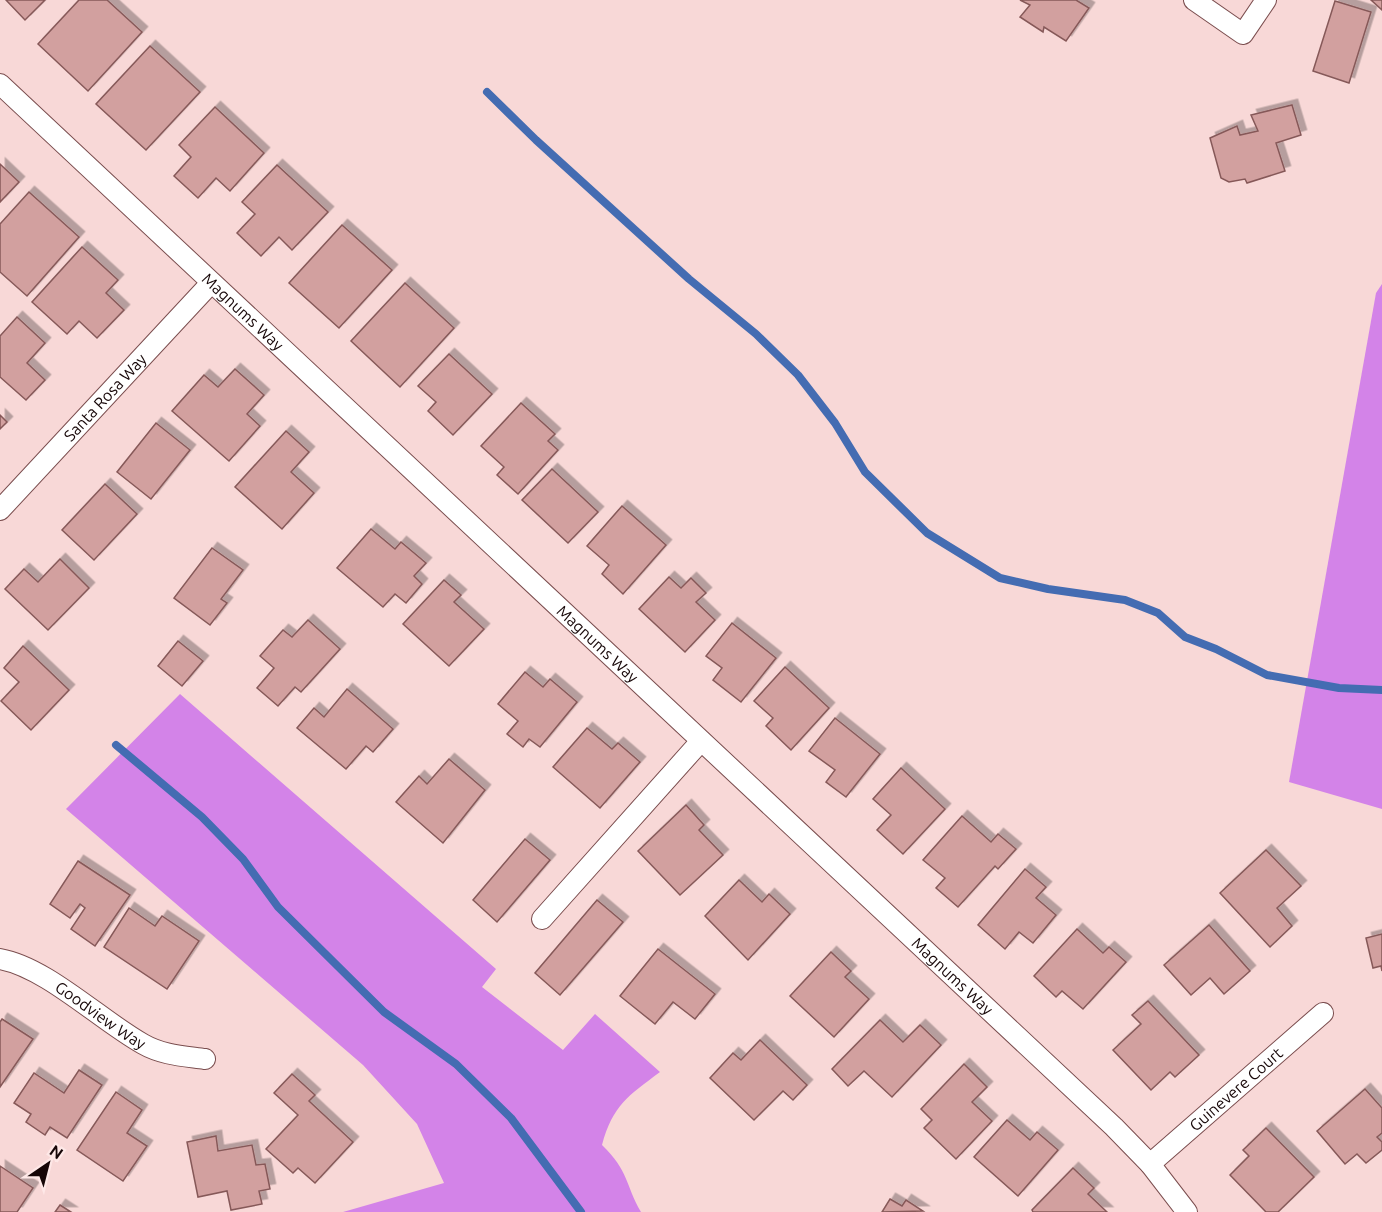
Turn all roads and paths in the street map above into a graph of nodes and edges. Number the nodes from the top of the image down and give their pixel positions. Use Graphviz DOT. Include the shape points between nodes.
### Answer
graph roads {
  1 [pos="1194,0"];
  2 [pos="1266,0"];
  3 [pos="0,84"];
  4 [pos="211,283"];
  5 [pos="0,510"];
  6 [pos="701,741"];
  7 [pos="542,919"];
  8 [pos="0,959"];
  9 [pos="1323,1013"];
  10 [pos="205,1059"];
  11 [pos="1150,1164"];
  12 [pos="1187,1212"];
  1 -- 2 [label="street" via="1243,34"];
  3 -- 4 [label="street, Magnums Way"];
  4 -- 5 [label="street, Santa Rosa Way"];
  4 -- 6 [label="street, Magnums Way"];
  6 -- 7 [label="street"];
  6 -- 11 [label="street, Magnums Way"];
  8 -- 10 [label="street, Goodview Way" via="34,972 144,1045 167,1054"];
  9 -- 11 [label="street, Guinevere Court"];
  11 -- 12 [label="street, Magnums Way"];
}
